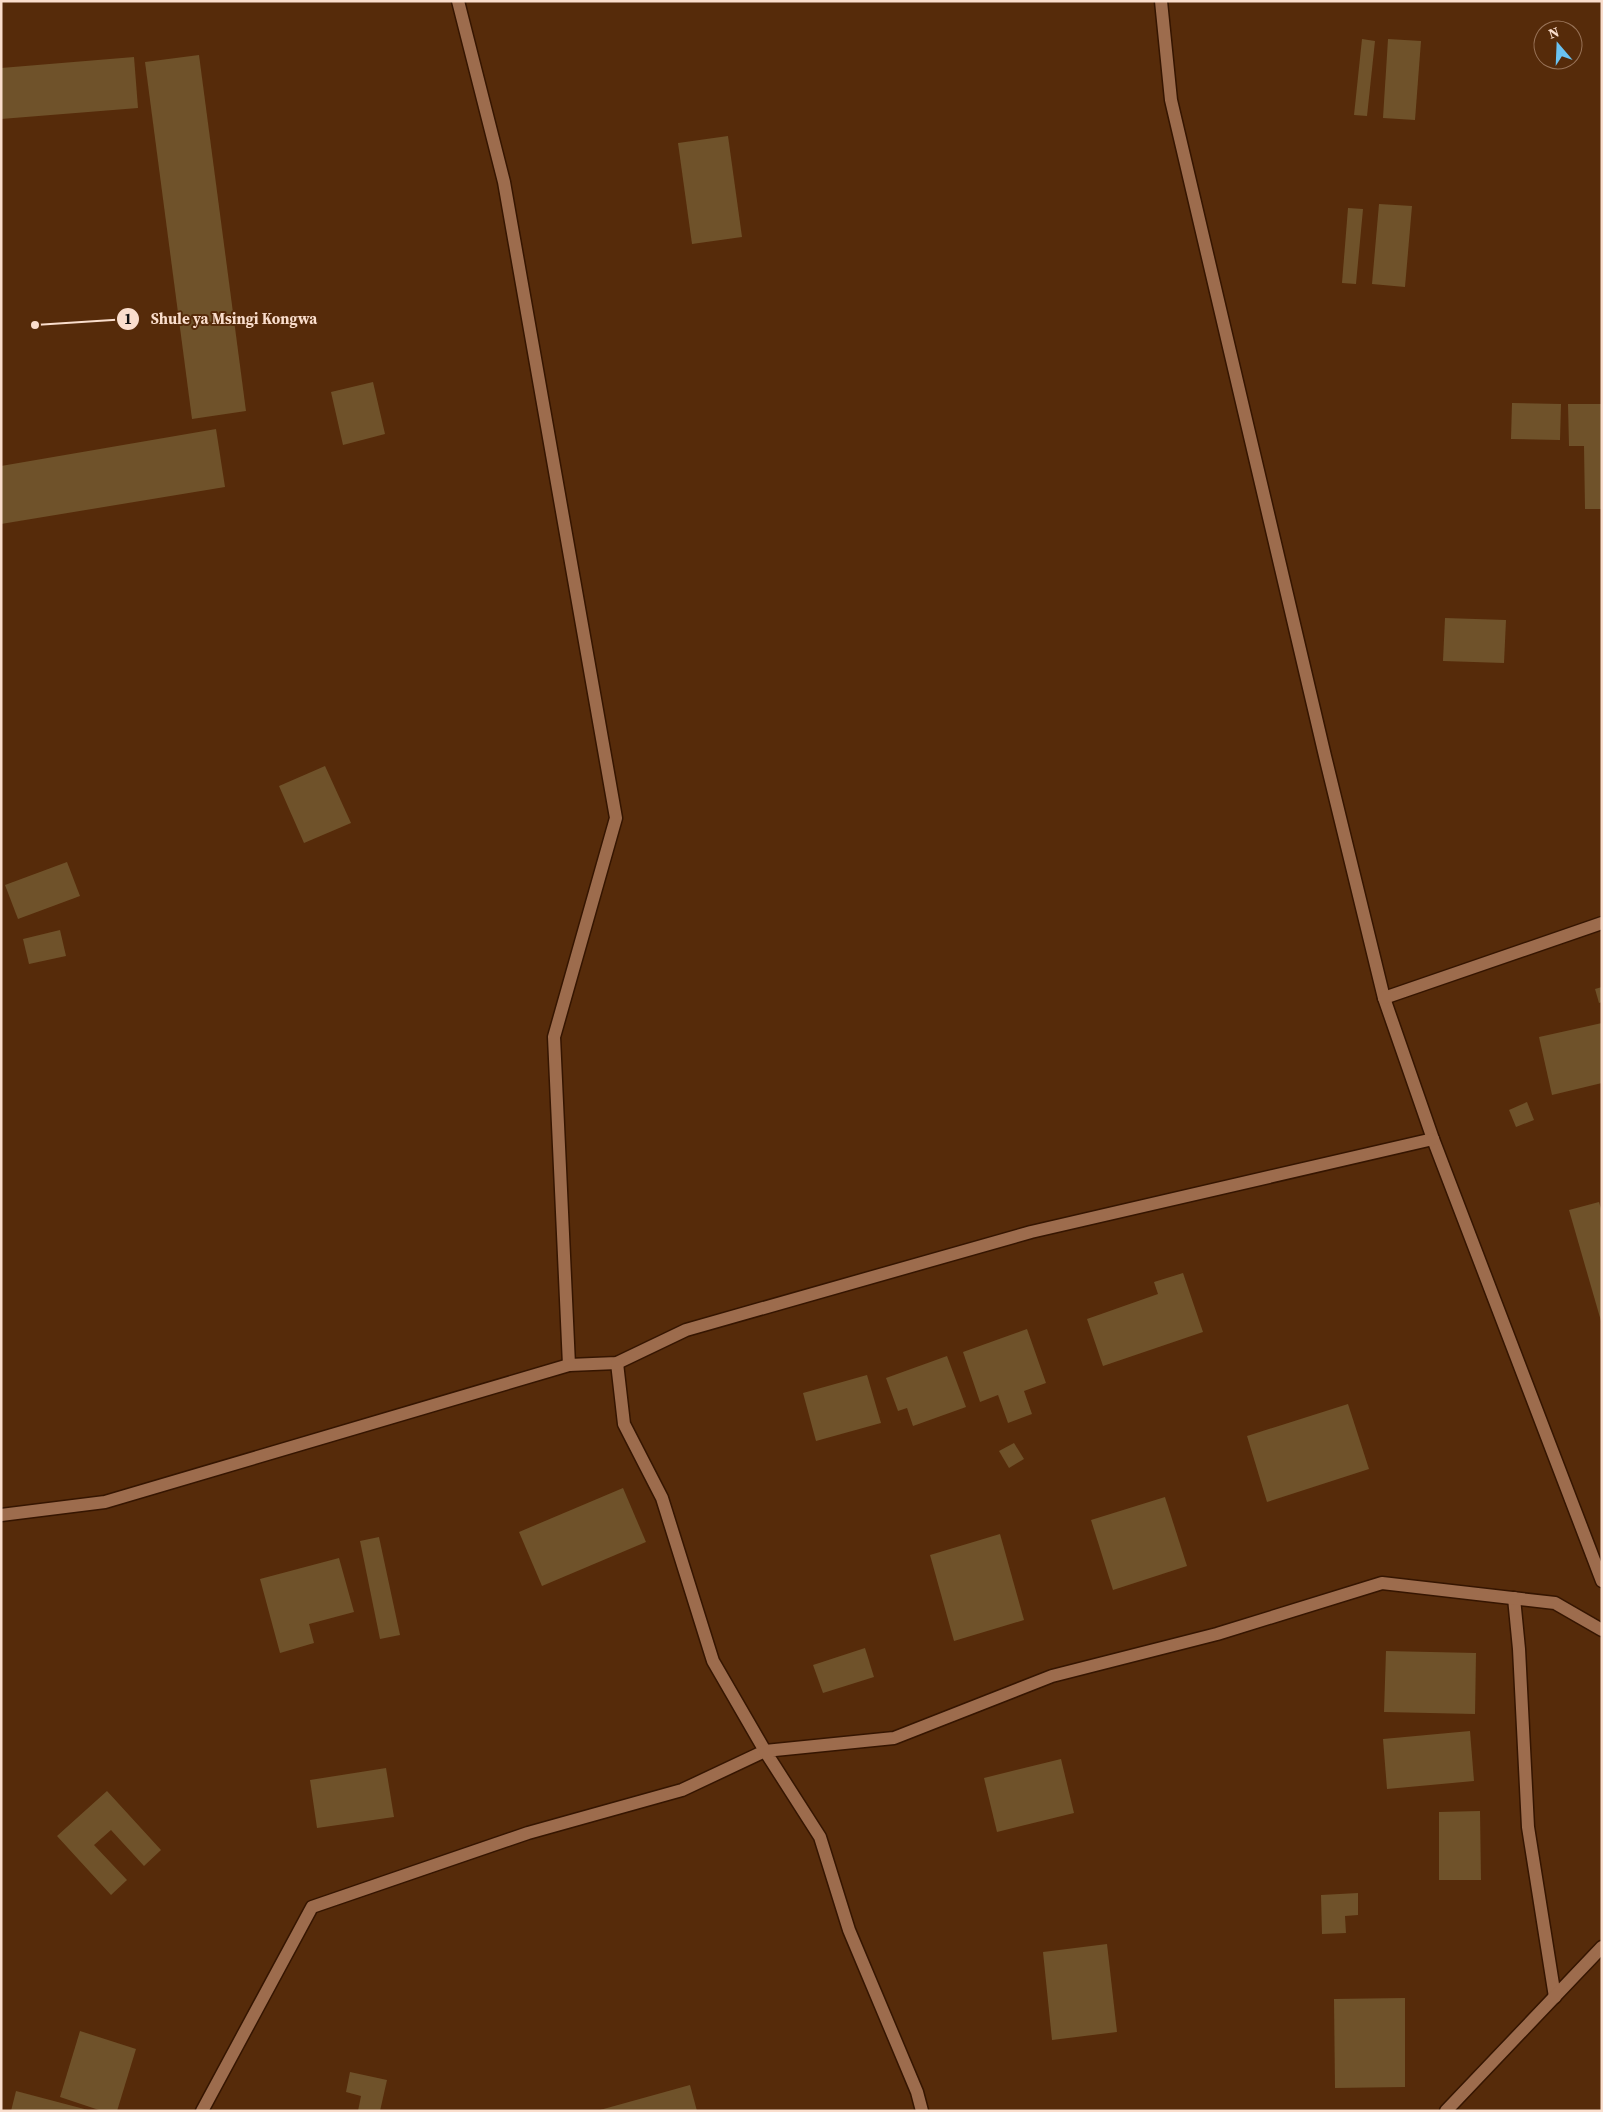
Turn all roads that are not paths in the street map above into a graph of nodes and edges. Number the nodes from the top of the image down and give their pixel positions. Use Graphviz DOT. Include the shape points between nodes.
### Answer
graph roads {
  1 [pos="458,1"];
  2 [pos="1161,1"];
  3 [pos="1602,923"];
  4 [pos="1384,998"];
  5 [pos="1433,1139"];
  6 [pos="569,1364"];
  7 [pos="616,1364"];
  8 [pos="1,1515"];
  9 [pos="1602,1581"];
  10 [pos="1514,1598"];
  11 [pos="1602,1630"];
  12 [pos="765,1751"];
  13 [pos="1602,1947"];
  14 [pos="1555,1997"];
  15 [pos="202,2111"];
  16 [pos="922,2111"];
  17 [pos="1446,2111"];
  1 -- 6 [label="street" via="504,182 616,818 554,1037"];
  2 -- 4 [label="street" via="1171,100"];
  3 -- 4 [label="street"];
  4 -- 5 [label="street"];
  5 -- 7 [label="street" via="1022,1235 686,1330"];
  5 -- 9 [label="street"];
  6 -- 7 [label="street"];
  6 -- 8 [label="street" via="105,1502"];
  7 -- 12 [label="street" via="624,1424 662,1498 713,1661"];
  10 -- 11 [label="street" via="1554,1603"];
  10 -- 12 [label="street" via="1382,1583 1217,1634 1052,1676 894,1738"];
  10 -- 14 [label="street" via="1528,1827"];
  12 -- 15 [label="street" via="682,1790 528,1833 312,1907"];
  12 -- 16 [label="street" via="820,1837 849,1930"];
  13 -- 14 [label="street"];
  14 -- 17 [label="street"];
}
